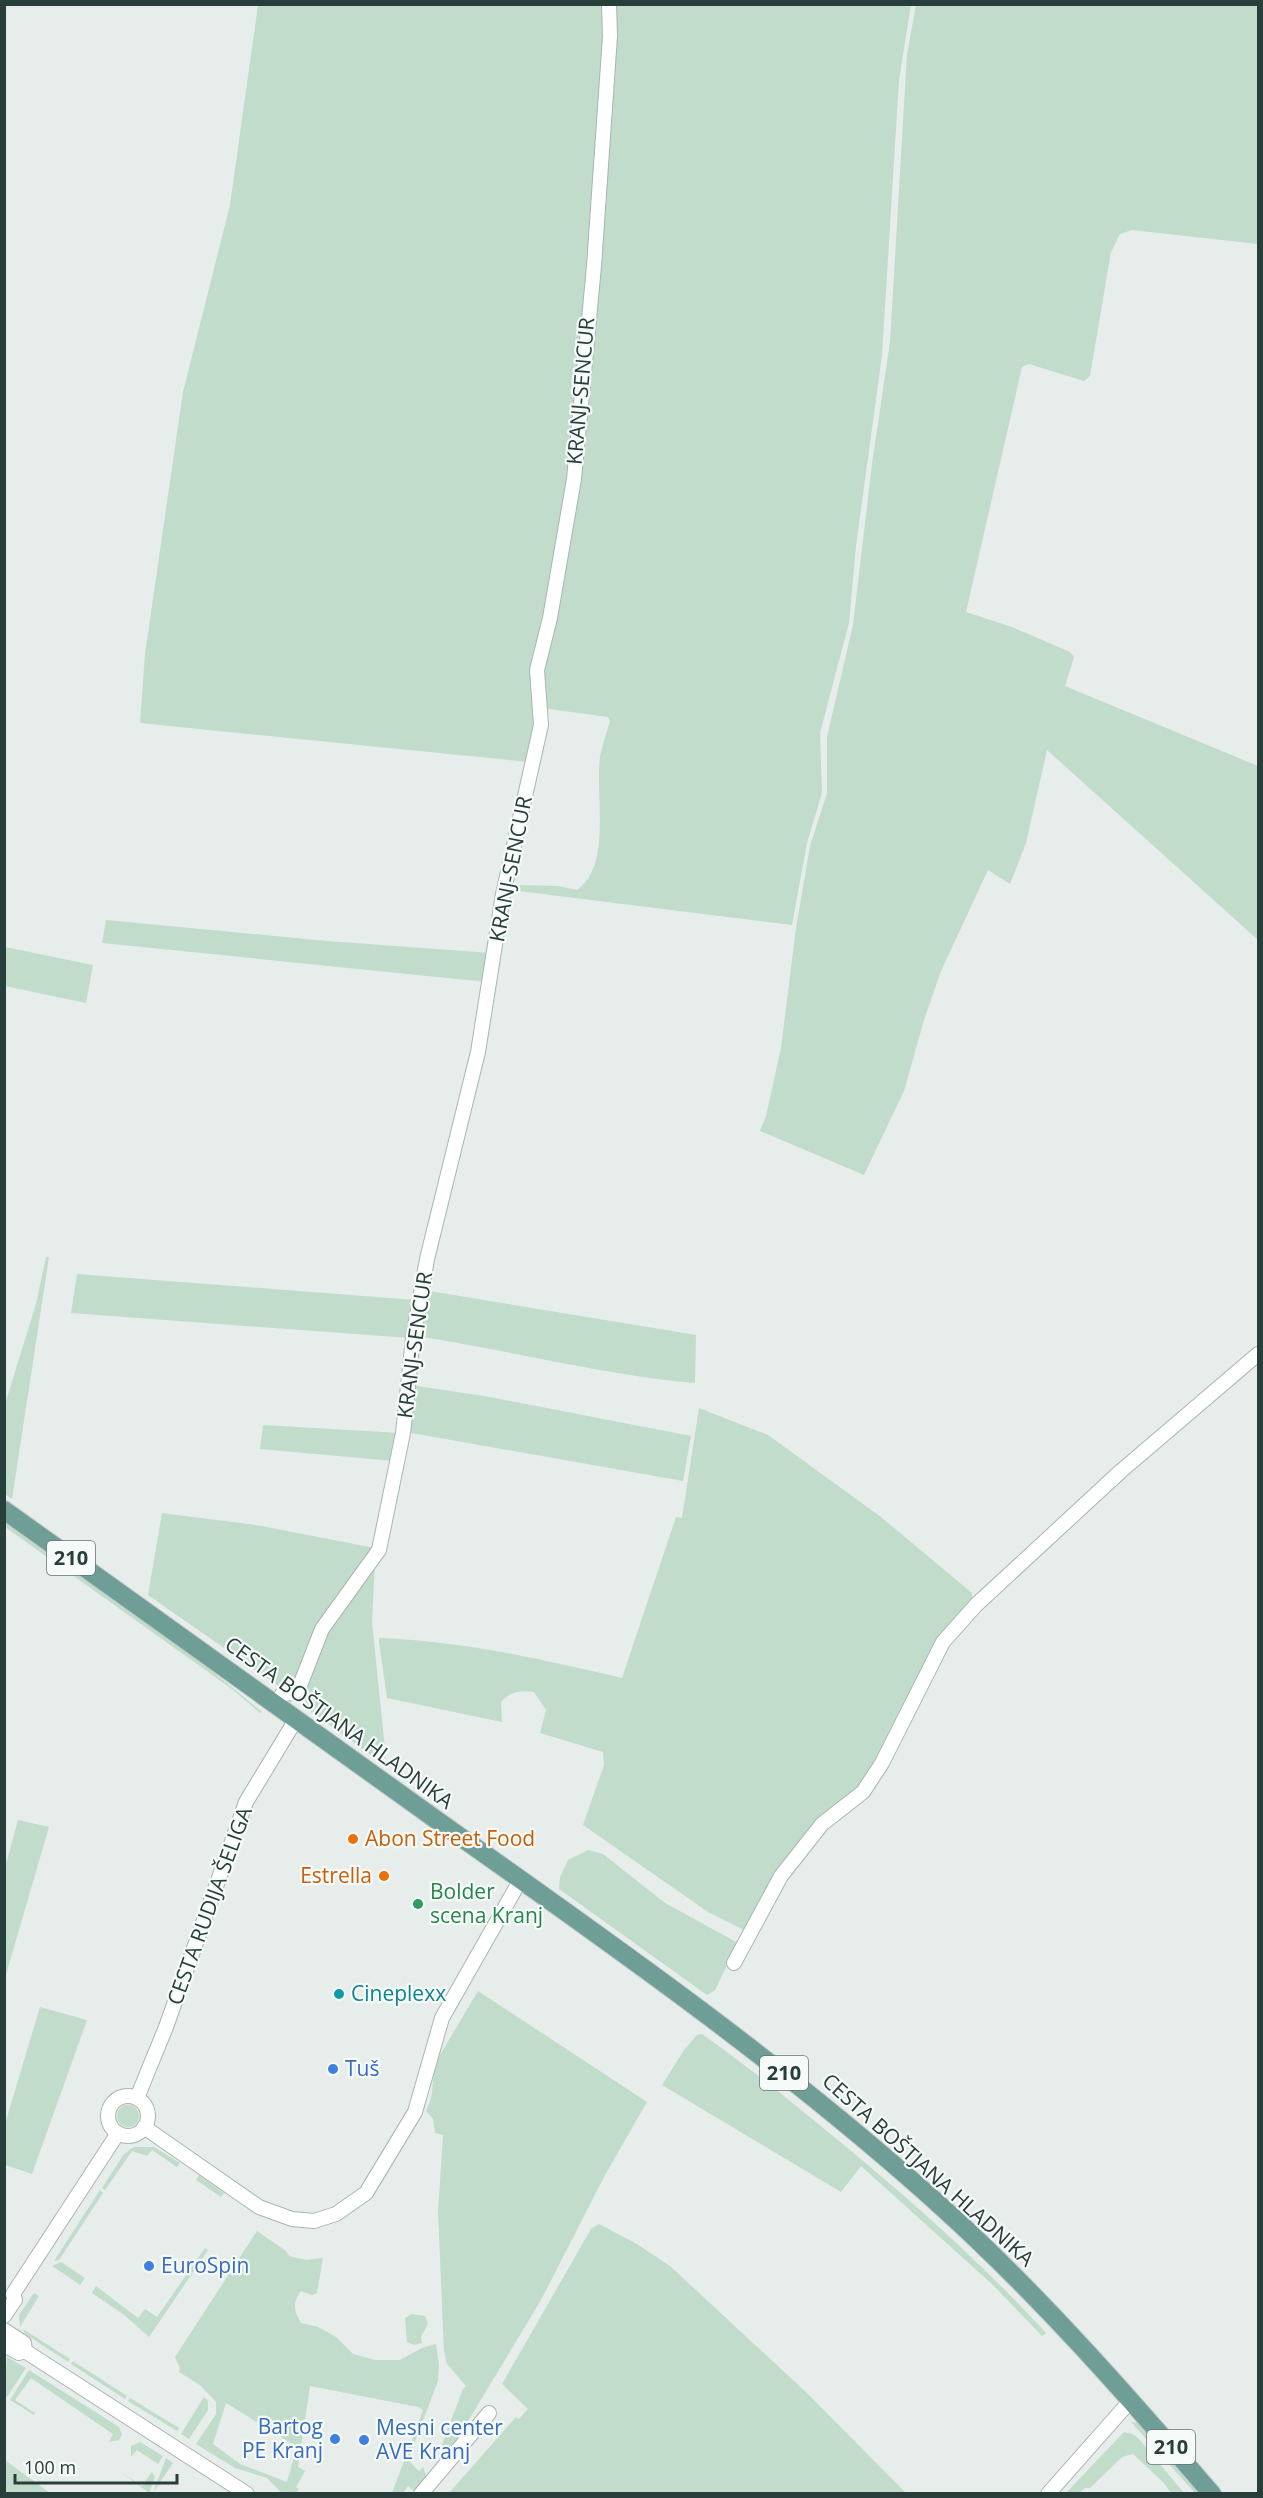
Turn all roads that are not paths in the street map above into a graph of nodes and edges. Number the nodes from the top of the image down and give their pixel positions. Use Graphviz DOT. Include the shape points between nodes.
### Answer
graph roads {
  1 [pos="609,4"];
  2 [pos="1258,1354"];
  3 [pos="4,1510"];
  4 [pos="282,1694"];
  5 [pos="295,1721"];
  6 [pos="521,1879"];
  7 [pos="734,1963"];
  8 [pos="137,2098"];
  9 [pos="144,2127"];
  10 [pos="118,2133"];
  11 [pos="9,2296"];
  12 [pos="4,2316"];
  13 [pos="4,2330"];
  14 [pos="4,2345"];
  15 [pos="25,2351"];
  16 [pos="1131,2400"];
  17 [pos="489,2413"];
  18 [pos="247,2493"];
  19 [pos="421,2493"];
  20 [pos="1048,2493"];
  21 [pos="1212,2493"];
  1 -- 4 [label="street, KRANJ-SENCUR" via="594,266 574,479 556,588 537,670 541,725 503,894 484,1024 427,1259 413,1338 403,1433 379,1550 322,1629 299,1688"];
  2 -- 7 [label="street" via="1121,1471 976,1605 947,1637 863,1792 822,1824 781,1876"];
  3 -- 5 [label="main road, CESTA BOŠTJANA HLADNIKA / 210"];
  5 -- 6 [label="main road, CESTA BOŠTJANA HLADNIKA / 210"];
  5 -- 8 [label="street, CESTA RUDIJA ŠELIGA" via="246,1802"];
  6 -- 9 [label="street" via="442,2018 415,2112 378,2176 353,2204 314,2221 277,2215 259,2207"];
  6 -- 16 [label="main road, CESTA BOŠTJANA HLADNIKA / 210" via="751,2047 867,2141 1005,2266"];
  8 -- 9 [label="street" via="147,2110"];
  8 -- 10 [label="street" via="122,2097 110,2107 109,2122"];
  9 -- 10 [label="street" via="131,2135"];
  10 -- 11 [label="street"];
  11 -- 12 [label="street" via="15,2300"];
  13 -- 15 [label="street" via="24,2343"];
  14 -- 15 [label="street" via="19,2353"];
  15 -- 18 [label="street"];
  16 -- 20 [label="street"];
  16 -- 21 [label="main road, CESTA BOŠTJANA HLADNIKA / 210"];
  17 -- 19 [label="street"];
}
